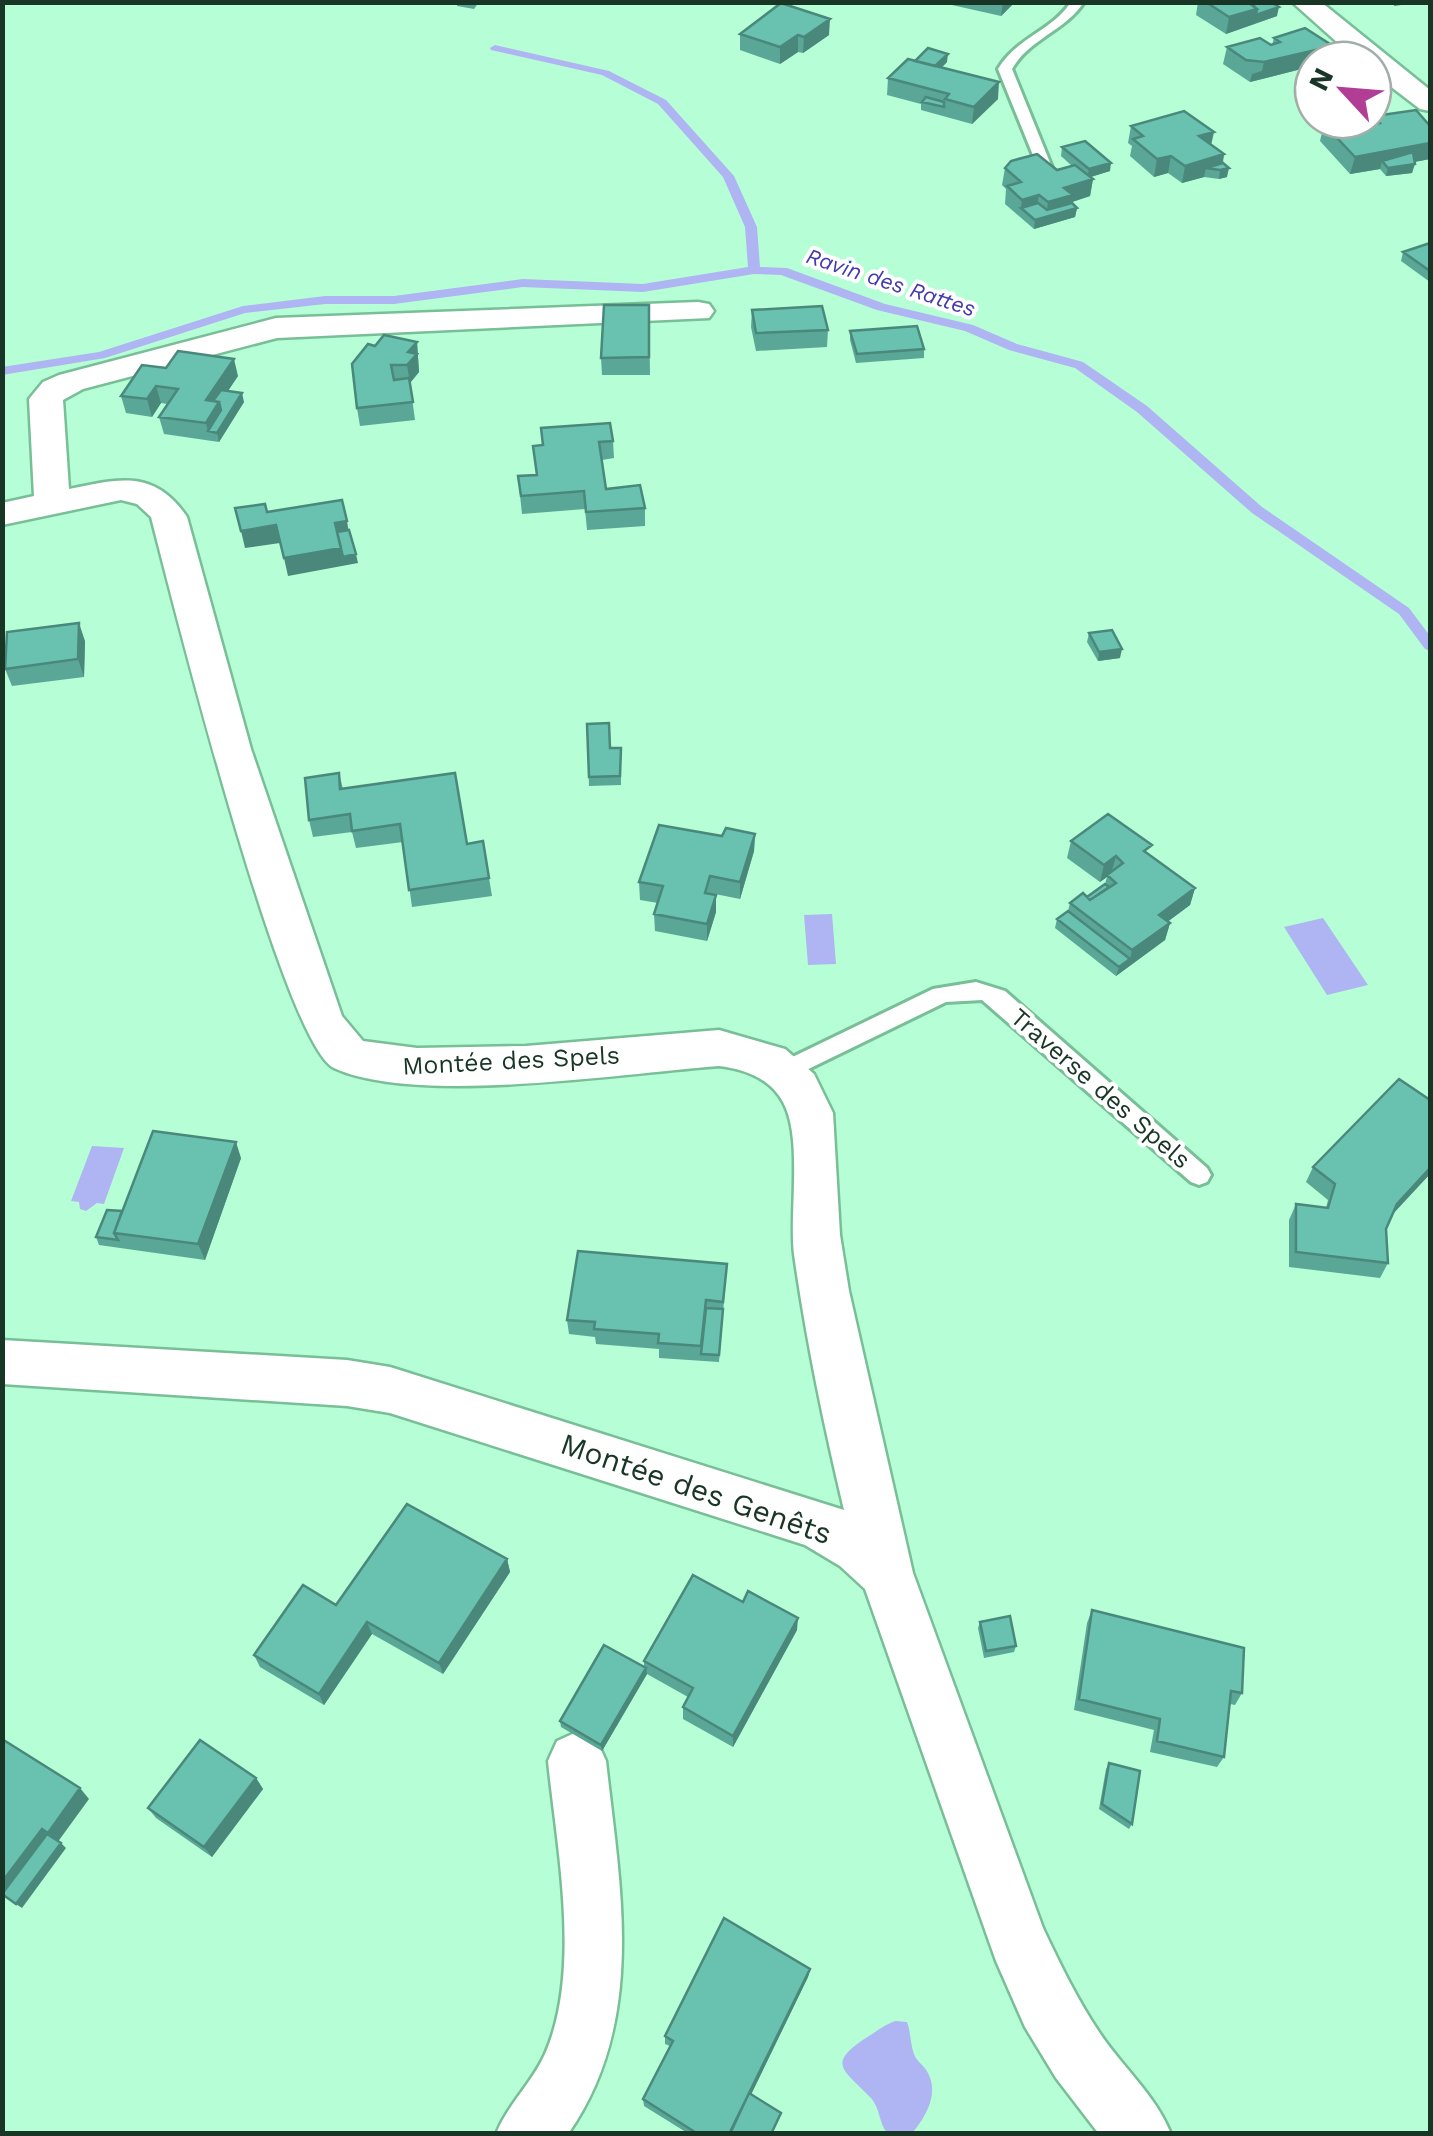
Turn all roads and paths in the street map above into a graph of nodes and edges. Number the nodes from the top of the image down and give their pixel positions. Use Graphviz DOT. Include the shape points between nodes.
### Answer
graph roads {
  1 [pos="1078,2"];
  2 [pos="1305,2"];
  3 [pos="1350,40"];
  4 [pos="1393,75"];
  5 [pos="1430,103"];
  6 [pos="1046,170"];
  7 [pos="698,311"];
  8 [pos="52,501"];
  9 [pos="2,514"];
  10 [pos="784,1070"];
  11 [pos="1199,1175"];
  12 [pos="2,1362"];
  13 [pos="886,1573"];
  14 [pos="578,1761"];
  15 [pos="528,2134"];
  16 [pos="1140,2134"];
  1 -- 6 [label="lane" via="1065,23 1021,46 1005,68"];
  2 -- 3 [label="street"];
  4 -- 5 [label="street"];
  7 -- 8 [label="street" via="276,328 71,382 46,398"];
  8 -- 9 [label="street, Montée des Spels"];
  8 -- 10 [label="street, Montée des Spels" via="138,491 160,502 169,517 248,803 321,1019 350,1056 424,1068 719,1048 752,1051"];
  10 -- 11 [label="lane, Traverse des Spels" via="941,995 985,991"];
  10 -- 13 [label="street" via="811,1115 818,1250"];
  12 -- 13 [label="street, Montée des Genêts" via="390,1390 819,1524"];
  13 -- 16 [label="street" via="1017,1940 1078,2056"];
  14 -- 15 [label="street" via="593,1989 574,2063"];
}
